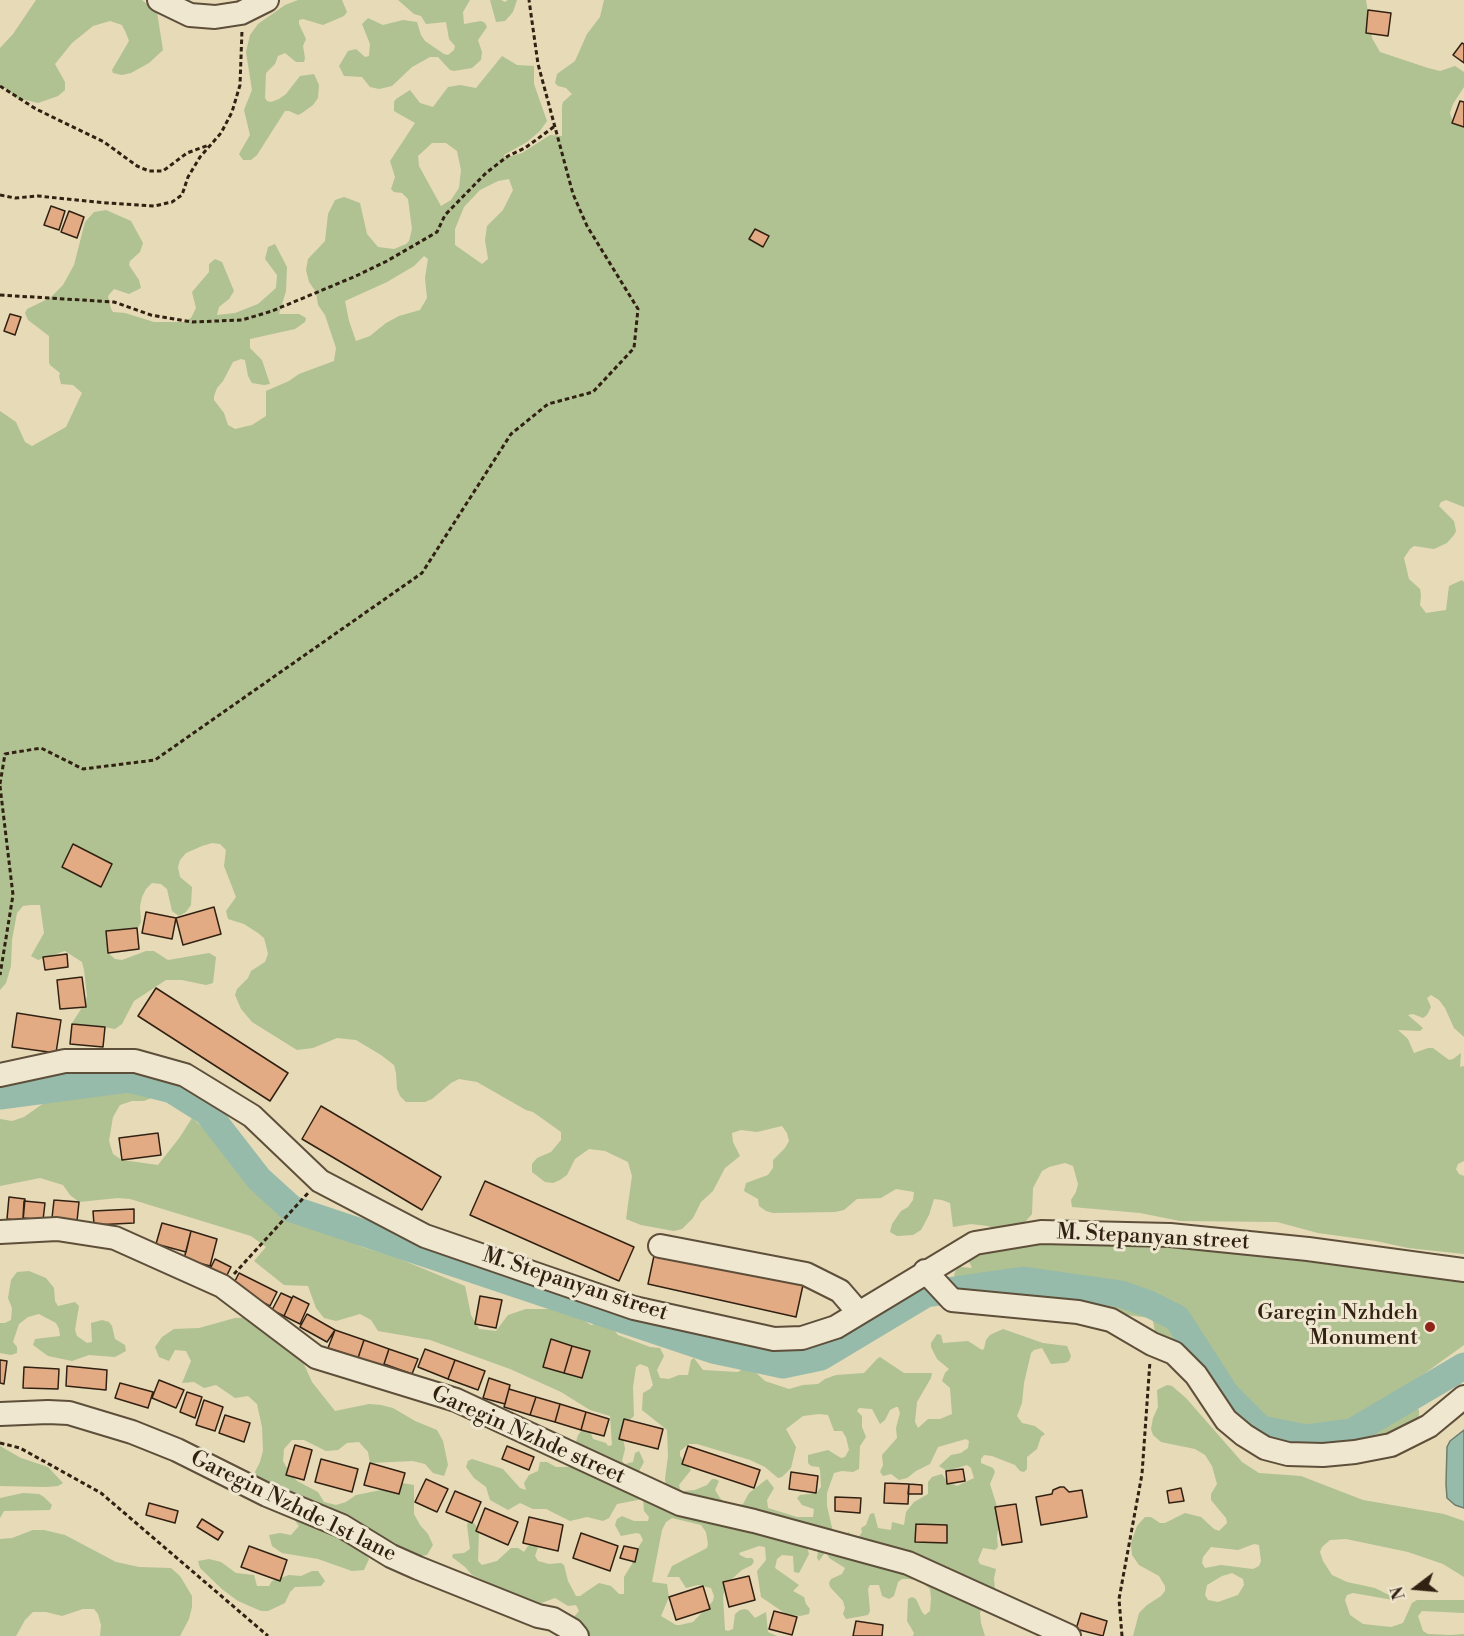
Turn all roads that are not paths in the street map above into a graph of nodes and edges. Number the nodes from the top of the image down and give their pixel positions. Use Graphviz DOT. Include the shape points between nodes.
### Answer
graph roads {
  1 [pos="159,0"];
  2 [pos="267,0"];
  3 [pos="0,1075"];
  4 [pos="0,1232"];
  5 [pos="660,1246"];
  6 [pos="1464,1270"];
  7 [pos="925,1271"];
  8 [pos="859,1313"];
  9 [pos="1464,1397"];
  10 [pos="0,1413"];
  11 [pos="577,1636"];
  12 [pos="1069,1636"];
  1 -- 2 [label="street" via="190,15 215,17 241,13"];
  3 -- 8 [label="street, M. Stepanyan street" via="65,1061 135,1061 185,1075 252,1116 320,1181 425,1236 634,1308 774,1339 802,1338 836,1327"];
  4 -- 12 [label="street, Garegin Nzhde street" via="57,1229 115,1238 222,1286 316,1357 456,1400 680,1504 908,1563"];
  5 -- 8 [label="street" via="806,1275 840,1291"];
  6 -- 7 [label="street, M. Stepanyan street" via="1170,1235 1041,1232 975,1243"];
  7 -- 8 [label="street, M. Stepanyan street"];
  7 -- 9 [label="street" via="952,1300 1078,1312 1111,1320 1174,1353 1211,1395 1226,1420 1265,1448 1288,1454 1323,1455 1391,1445 1429,1426"];
  10 -- 11 [label="street, Garegin Nzhde 1st lane" via="69,1413 132,1432 342,1526 400,1560 553,1619"];
}
